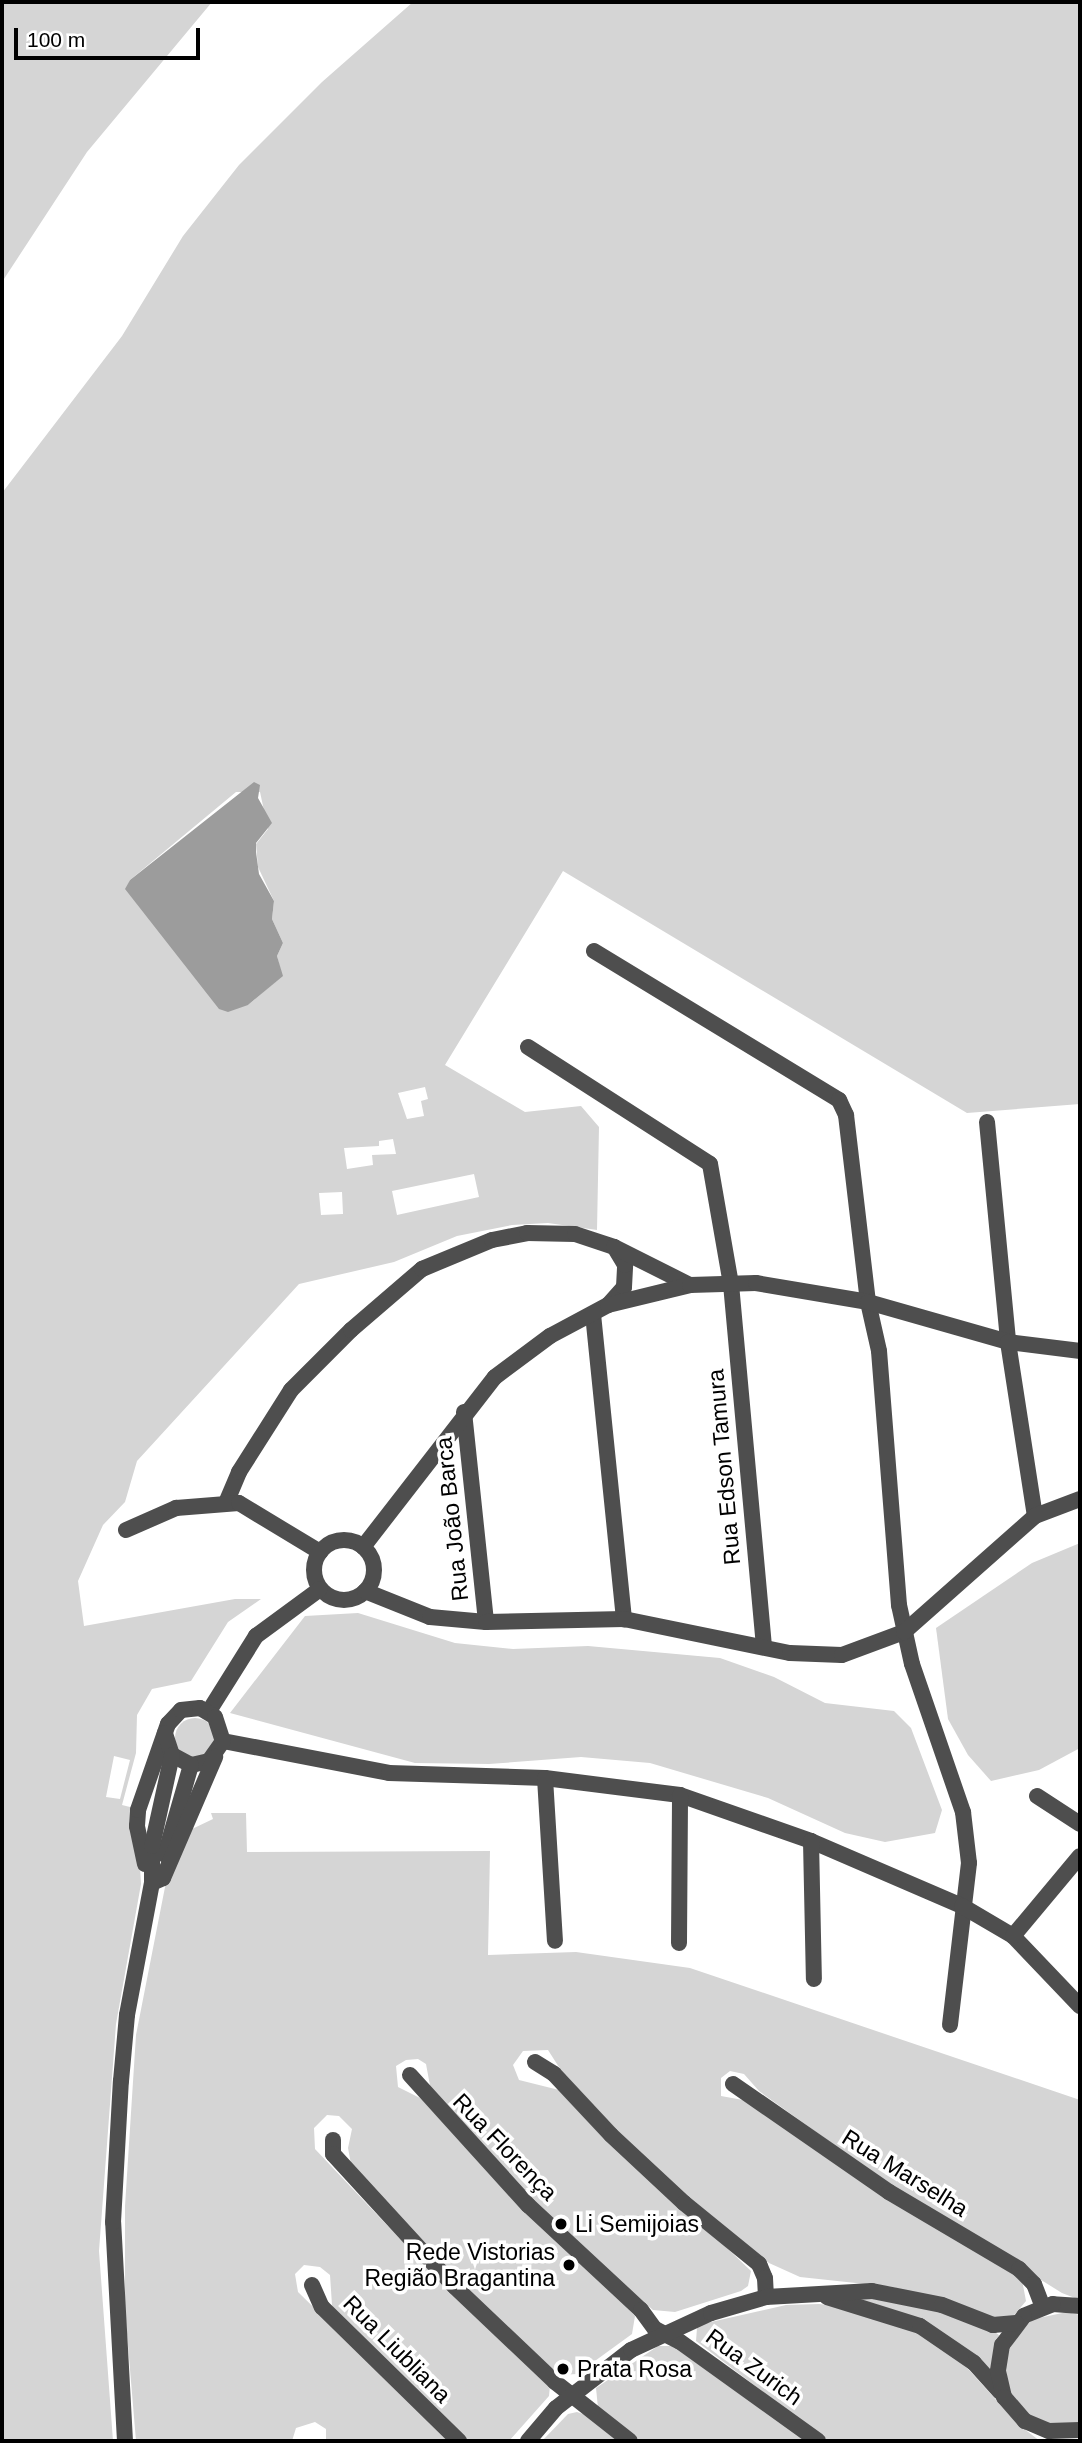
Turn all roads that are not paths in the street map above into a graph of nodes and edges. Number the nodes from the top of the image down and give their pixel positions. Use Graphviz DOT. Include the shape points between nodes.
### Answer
graph roads {
  1 [pos="594,951"];
  2 [pos="528,1046"];
  3 [pos="987,1122"];
  4 [pos="614,1247"];
  5 [pos="731,1284"];
  6 [pos="690,1285"];
  7 [pos="868,1302"];
  8 [pos="608,1305"];
  9 [pos="593,1314"];
  10 [pos="1008,1342"];
  11 [pos="1080,1351"];
  12 [pos="464,1412"];
  13 [pos="1080,1499"];
  14 [pos="226,1503"];
  15 [pos="1035,1516"];
  16 [pos="126,1530"];
  17 [pos="363,1547"];
  18 [pos="320,1552"];
  19 [pos="320,1589"];
  20 [pos="365,1591"];
  21 [pos="624,1619"];
  22 [pos="486,1622"];
  23 [pos="904,1632"];
  24 [pos="764,1646"];
  25 [pos="209,1711"];
  26 [pos="165,1733"];
  27 [pos="219,1748"];
  28 [pos="179,1761"];
  29 [pos="152,1774"];
  30 [pos="545,1778"];
  31 [pos="680,1795"];
  32 [pos="1037,1796"];
  33 [pos="1080,1824"];
  34 [pos="811,1841"];
  35 [pos="146,1845"];
  36 [pos="1080,1856"];
  37 [pos="163,1860"];
  38 [pos="152,1883"];
  39 [pos="962,1906"];
  40 [pos="1013,1936"];
  41 [pos="555,1941"];
  42 [pos="680,1943"];
  43 [pos="814,1979"];
  44 [pos="1080,2006"];
  45 [pos="950,2025"];
  46 [pos="535,2062"];
  47 [pos="410,2075"];
  48 [pos="733,2084"];
  49 [pos="333,2140"];
  50 [pos="312,2284"];
  51 [pos="811,2293"];
  52 [pos="766,2297"];
  53 [pos="1043,2306"];
  54 [pos="1080,2306"];
  55 [pos="1016,2323"];
  56 [pos="661,2333"];
  57 [pos="572,2395"];
  58 [pos="1004,2397"];
  59 [pos="1039,2429"];
  60 [pos="1080,2430"];
  61 [pos="125,2441"];
  62 [pos="459,2441"];
  63 [pos="528,2441"];
  64 [pos="630,2441"];
  65 [pos="818,2441"];
  66 [pos="1051,2441"];
  1 -- 7 [label="street" via="839,1100 846,1115"];
  2 -- 5 [label="street, Rua Edson Tamura" via="710,1164"];
  3 -- 10 [label="street"];
  4 -- 6 [label="street"];
  4 -- 8 [label="street" via="625,1265 624,1287"];
  4 -- 14 [label="street" via="575,1234 527,1233 492,1240 422,1269 291,1390 239,1472"];
  5 -- 6 [label="street"];
  5 -- 7 [label="street" via="806,1289"];
  5 -- 24 [label="street, Rua Edson Tamura"];
  6 -- 8 [label="street"];
  7 -- 10 [label="street"];
  7 -- 23 [label="street" via="879,1351"];
  8 -- 9 [label="street"];
  9 -- 12 [label="street" via="550,1336 495,1377"];
  9 -- 21 [label="street"];
  10 -- 11 [label="street"];
  10 -- 15 [label="street"];
  12 -- 17 [label="street"];
  12 -- 22 [label="street, Rua João Barca"];
  13 -- 15 [label="street"];
  14 -- 16 [label="street" via="176,1508"];
  14 -- 18 [label="street" via="239,1503"];
  15 -- 23 [label="street"];
  17 -- 18 [label="street" via="344,1541"];
  17 -- 20 [label="street" via="374,1573"];
  18 -- 19 [label="street" via="314,1574"];
  19 -- 20 [label="street" via="337,1600"];
  19 -- 25 [label="street" via="256,1636"];
  20 -- 22 [label="street" via="430,1617"];
  21 -- 22 [label="street"];
  21 -- 24 [label="street"];
  23 -- 24 [label="street" via="842,1655 790,1653"];
  23 -- 39 [label="street" via="963,1812 969,1863"];
  25 -- 26 [label="street" via="181,1710"];
  25 -- 27 [label="street" via="220,1724"];
  26 -- 28 [label="street"];
  26 -- 29 [label="street"];
  27 -- 28 [label="street"];
  27 -- 30 [label="street" via="388,1773"];
  27 -- 38 [label="street" via="163,1878"];
  28 -- 29 [label="street"];
  28 -- 35 [label="street"];
  28 -- 37 [label="street"];
  29 -- 35 [label="street" via="138,1810"];
  30 -- 31 [label="street"];
  30 -- 41 [label="street"];
  31 -- 34 [label="street"];
  31 -- 42 [label="street"];
  32 -- 33 [label="street"];
  34 -- 39 [label="street"];
  34 -- 43 [label="street"];
  35 -- 37 [label="street" via="160,1851"];
  35 -- 38 [label="street"];
  36 -- 40 [label="street"];
  37 -- 38 [label="street"];
  38 -- 61 [label="street" via="126,2026 116,2159 115,2285"];
  39 -- 40 [label="street"];
  39 -- 45 [label="street"];
  40 -- 44 [label="street"];
  46 -- 52 [label="street" via="554,2074 684,2203 759,2264"];
  47 -- 56 [label="street, Rua Florença" via="527,2205"];
  48 -- 53 [label="street, Rua Marselha" via="888,2192 1019,2269 1034,2284"];
  49 -- 57 [label="street" via="333,2154 390,2220 465,2297"];
  50 -- 62 [label="street, Rua Liubliana" via="322,2307"];
  51 -- 52 [label="street"];
  51 -- 55 [label="street" via="872,2291 942,2305 993,2325"];
  51 -- 58 [label="street" via="920,2326 974,2363"];
  52 -- 56 [label="street"];
  53 -- 54 [label="street"];
  53 -- 55 [label="street"];
  55 -- 58 [label="street" via="998,2358"];
  56 -- 57 [label="street"];
  56 -- 65 [label="street, Rua Zurich" via="679,2341"];
  57 -- 63 [label="street"];
  57 -- 64 [label="street"];
  58 -- 59 [label="street" via="1014,2411"];
  59 -- 60 [label="street"];
  59 -- 66 [label="street"];
}
